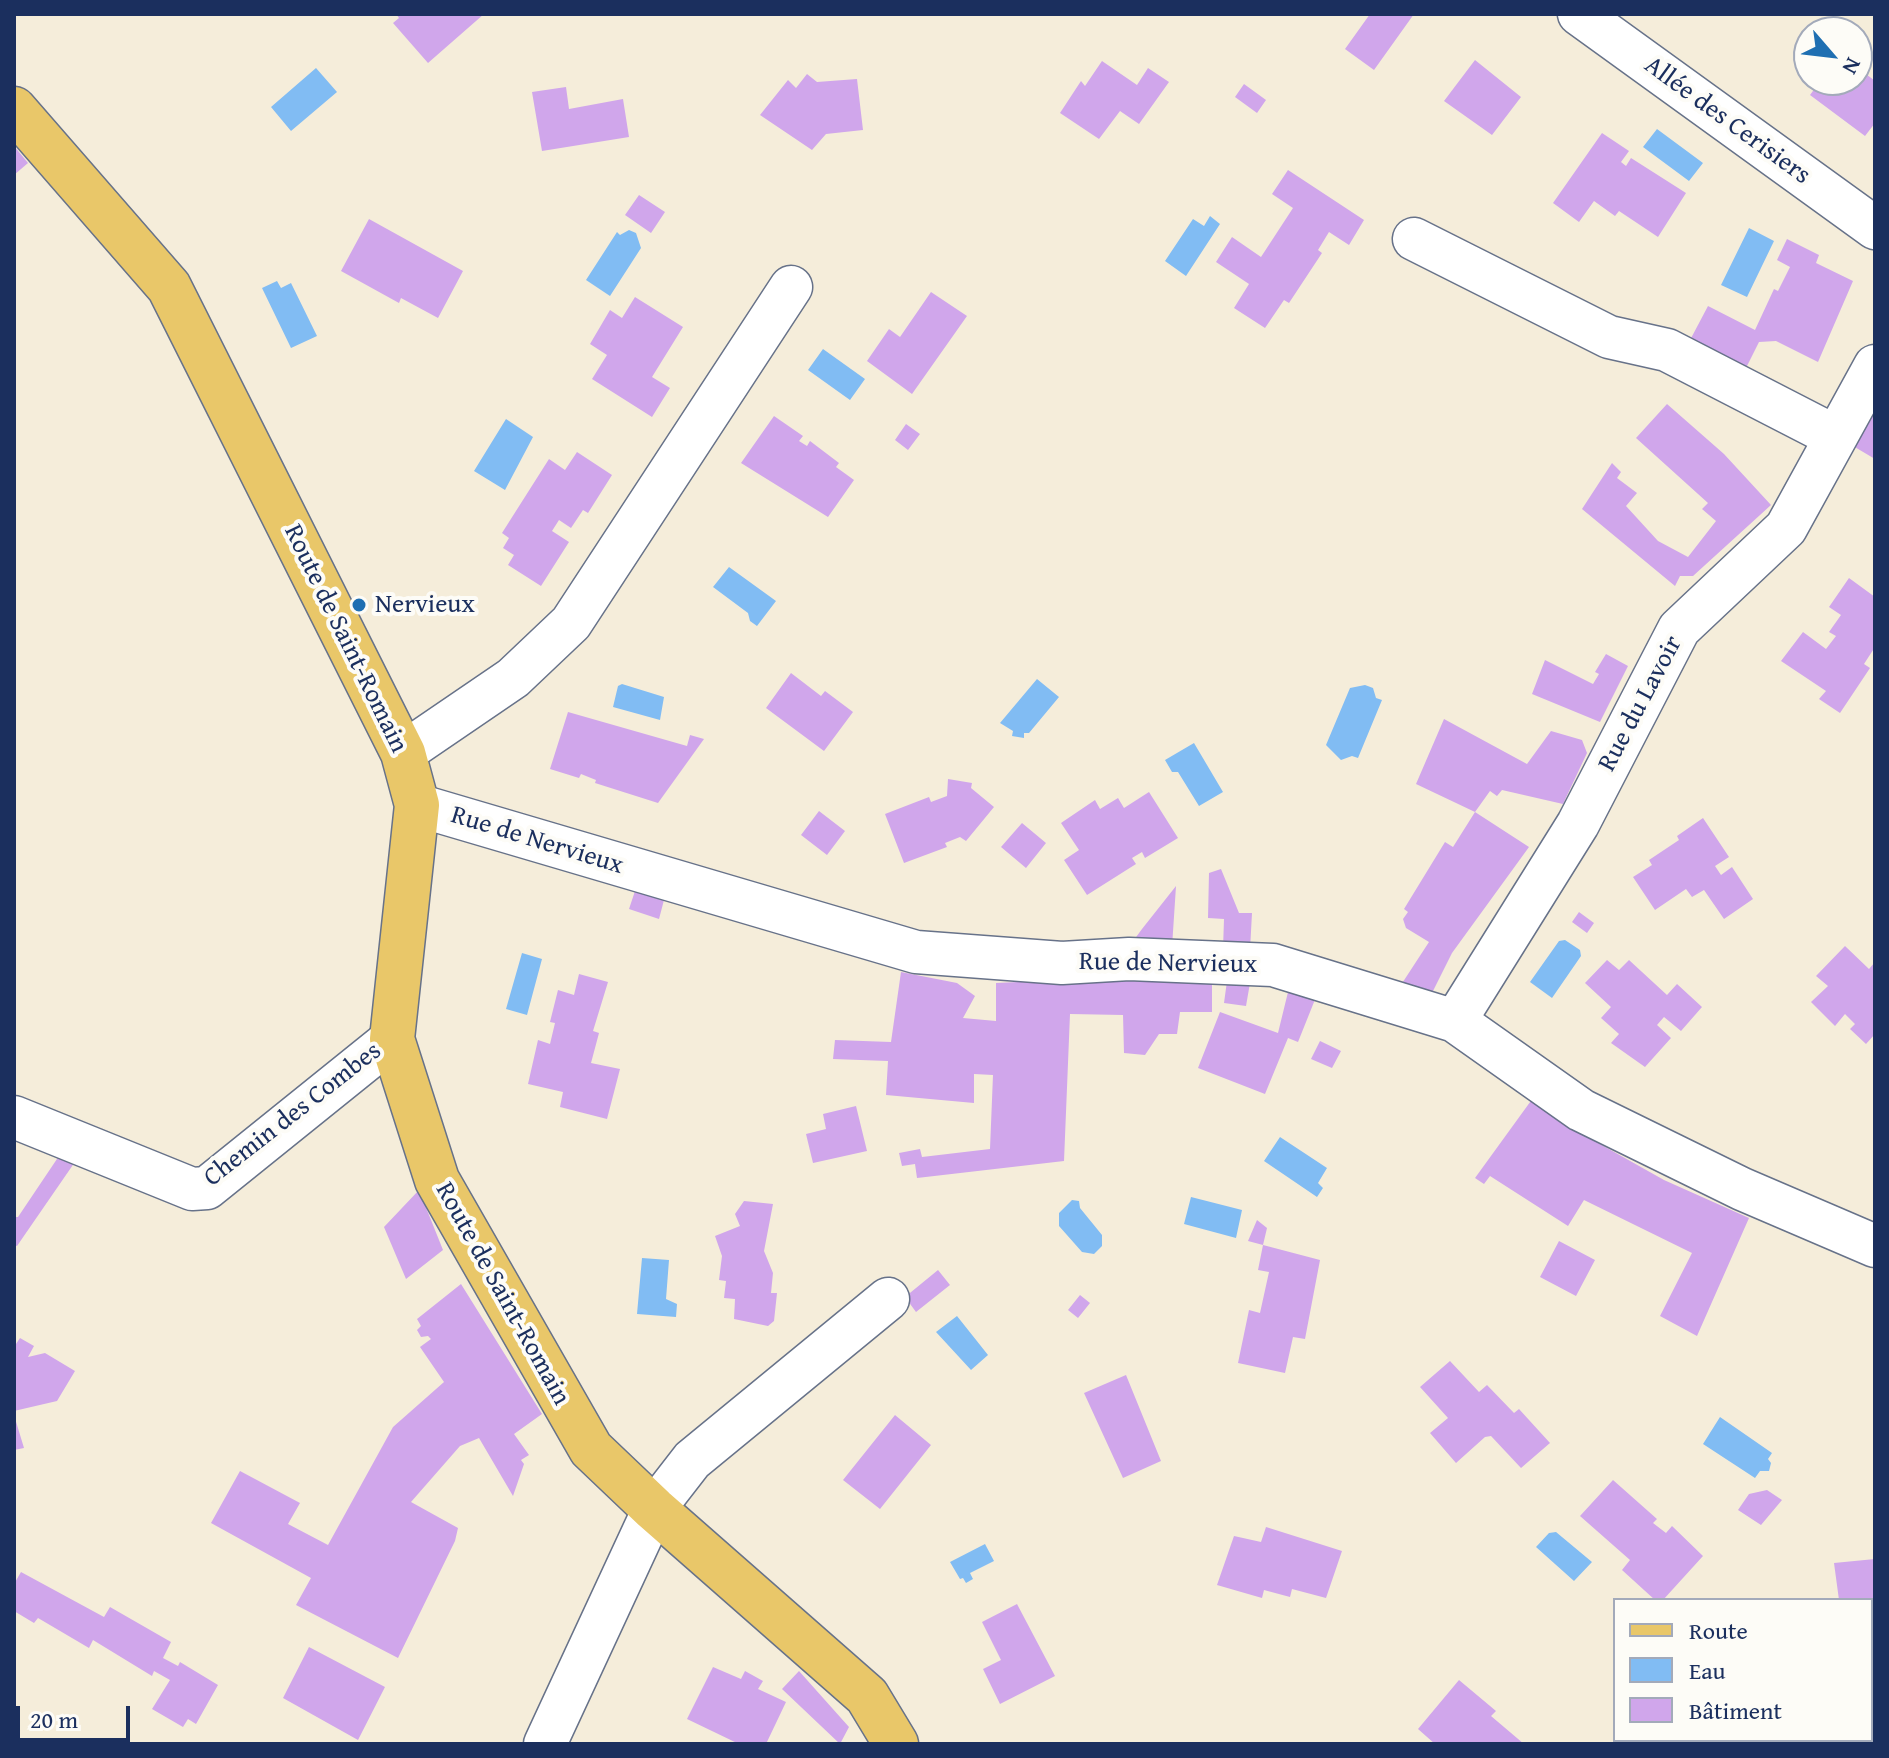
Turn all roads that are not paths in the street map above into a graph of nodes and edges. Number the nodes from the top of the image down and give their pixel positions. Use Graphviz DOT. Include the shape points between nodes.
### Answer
graph roads {
  1 [pos="1579,14"];
  2 [pos="14,109"];
  3 [pos="1875,228"];
  4 [pos="1414,239"];
  5 [pos="791,287"];
  6 [pos="1875,366"];
  7 [pos="1836,437"];
  8 [pos="403,753"];
  9 [pos="417,805"];
  10 [pos="1455,1021"];
  11 [pos="392,1039"];
  12 [pos="14,1117"];
  13 [pos="1875,1246"];
  14 [pos="888,1299"];
  15 [pos="654,1509"];
  16 [pos="545,1744"];
  17 [pos="896,1744"];
  1 -- 3 [label="street, Allée des Cerisiers"];
  2 -- 8 [label="main road, Route de Saint-Romain" via="169,287"];
  4 -- 7 [label="street" via="1609,337 1667,350"];
  5 -- 8 [label="street" via="571,623 513,678"];
  6 -- 7 [label="street, Rue du Lavoir"];
  7 -- 10 [label="street, Rue du Lavoir" via="1786,528 1679,629 1578,824"];
  8 -- 9 [label="main road, Route de Saint-Romain"];
  9 -- 10 [label="street, Rue de Nervieux" via="916,952 1062,963 1129,959 1273,965"];
  9 -- 11 [label="main road, Route de Saint-Romain"];
  10 -- 13 [label="street, Rue de Nervieux" via="1581,1110 1742,1189"];
  11 -- 12 [label="street, Chemin des Combes" via="207,1188 192,1189"];
  11 -- 15 [label="main road, Route de Saint-Romain" via="444,1193 591,1449"];
  14 -- 15 [label="street" via="692,1460"];
  15 -- 16 [label="street"];
  15 -- 17 [label="main road, Route de Saint-Romain" via="867,1696"];
}
